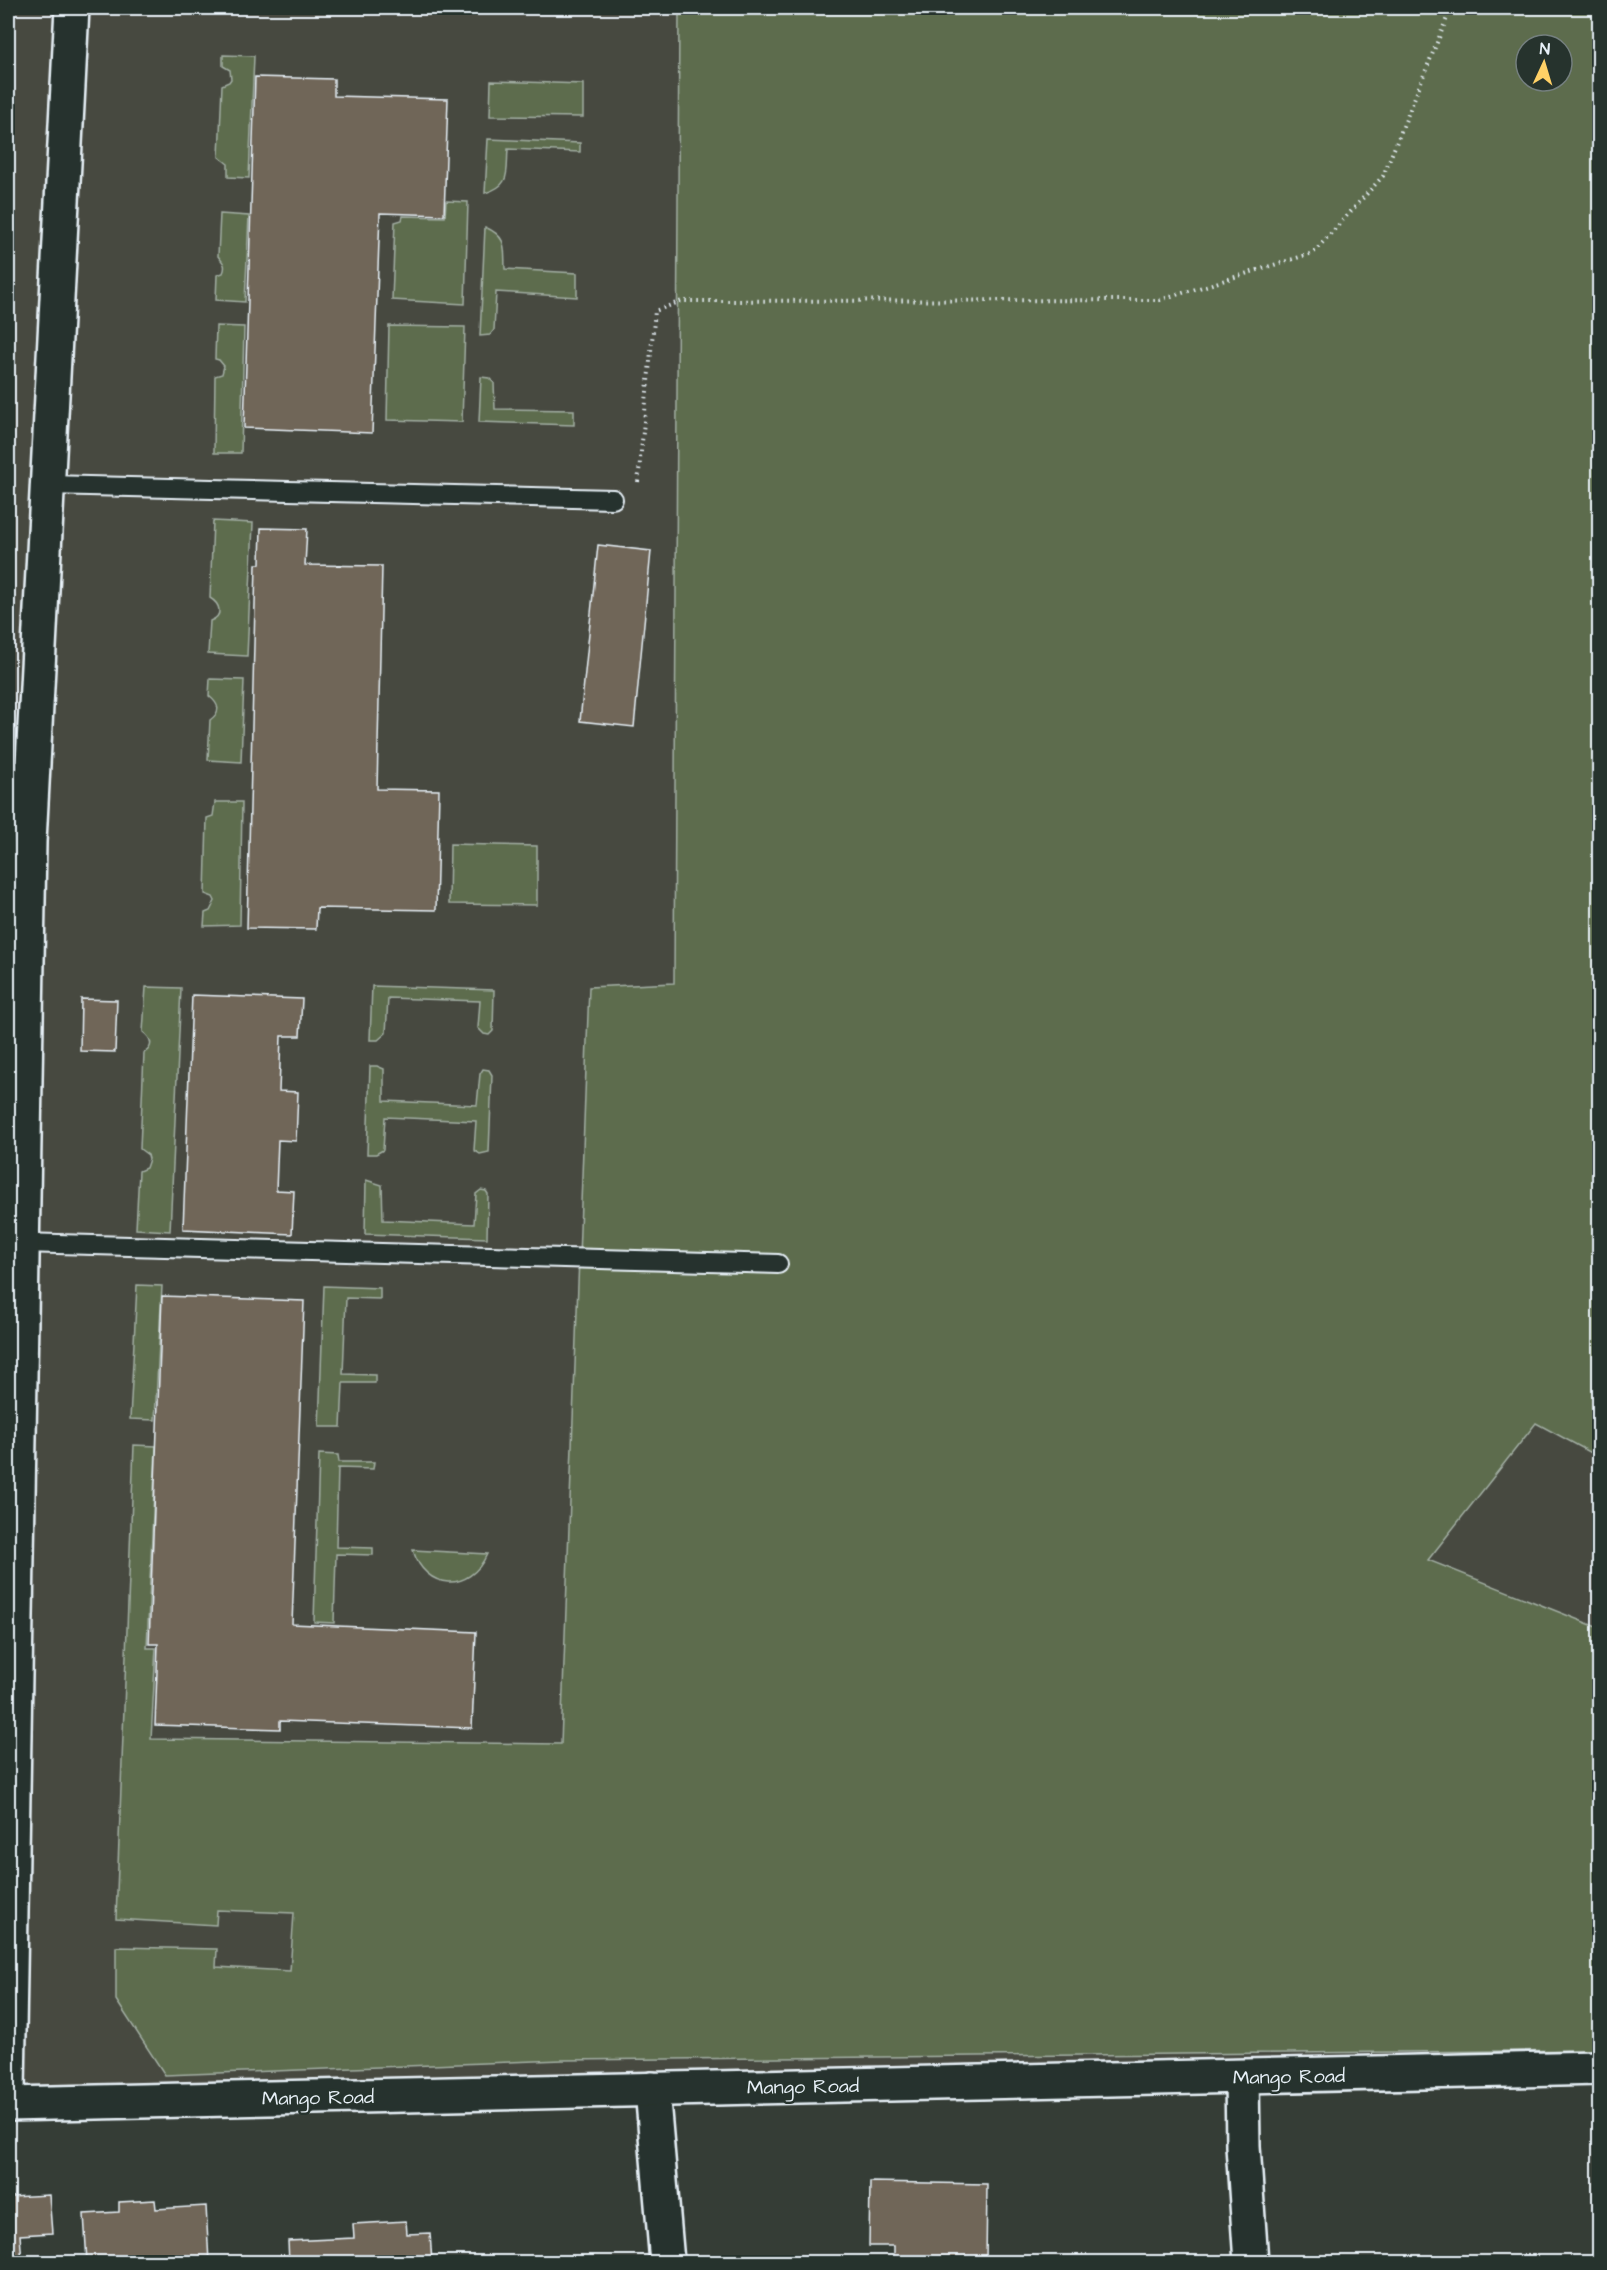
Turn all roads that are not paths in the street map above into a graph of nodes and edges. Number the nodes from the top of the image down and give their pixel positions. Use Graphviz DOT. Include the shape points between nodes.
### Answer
graph roads {
  1 [pos="72,8"];
  2 [pos="48,485"];
  3 [pos="614,499"];
  4 [pos="22,1244"];
  5 [pos="778,1264"];
  6 [pos="1599,2068"];
  7 [pos="1242,2078"];
  8 [pos="652,2089"];
  9 [pos="8,2091"];
  10 [pos="8,2104"];
  11 [pos="667,2262"];
  12 [pos="1251,2262"];
  1 -- 2 [label="street"];
  2 -- 3 [label="lane"];
  2 -- 4 [label="street" via="29,842"];
  4 -- 5 [label="lane"];
  4 -- 9 [label="street"];
  6 -- 7 [label="street, Mango Road"];
  7 -- 8 [label="street, Mango Road"];
  7 -- 12 [label="street"];
  8 -- 10 [label="street, Mango Road"];
  8 -- 11 [label="street"];
}
